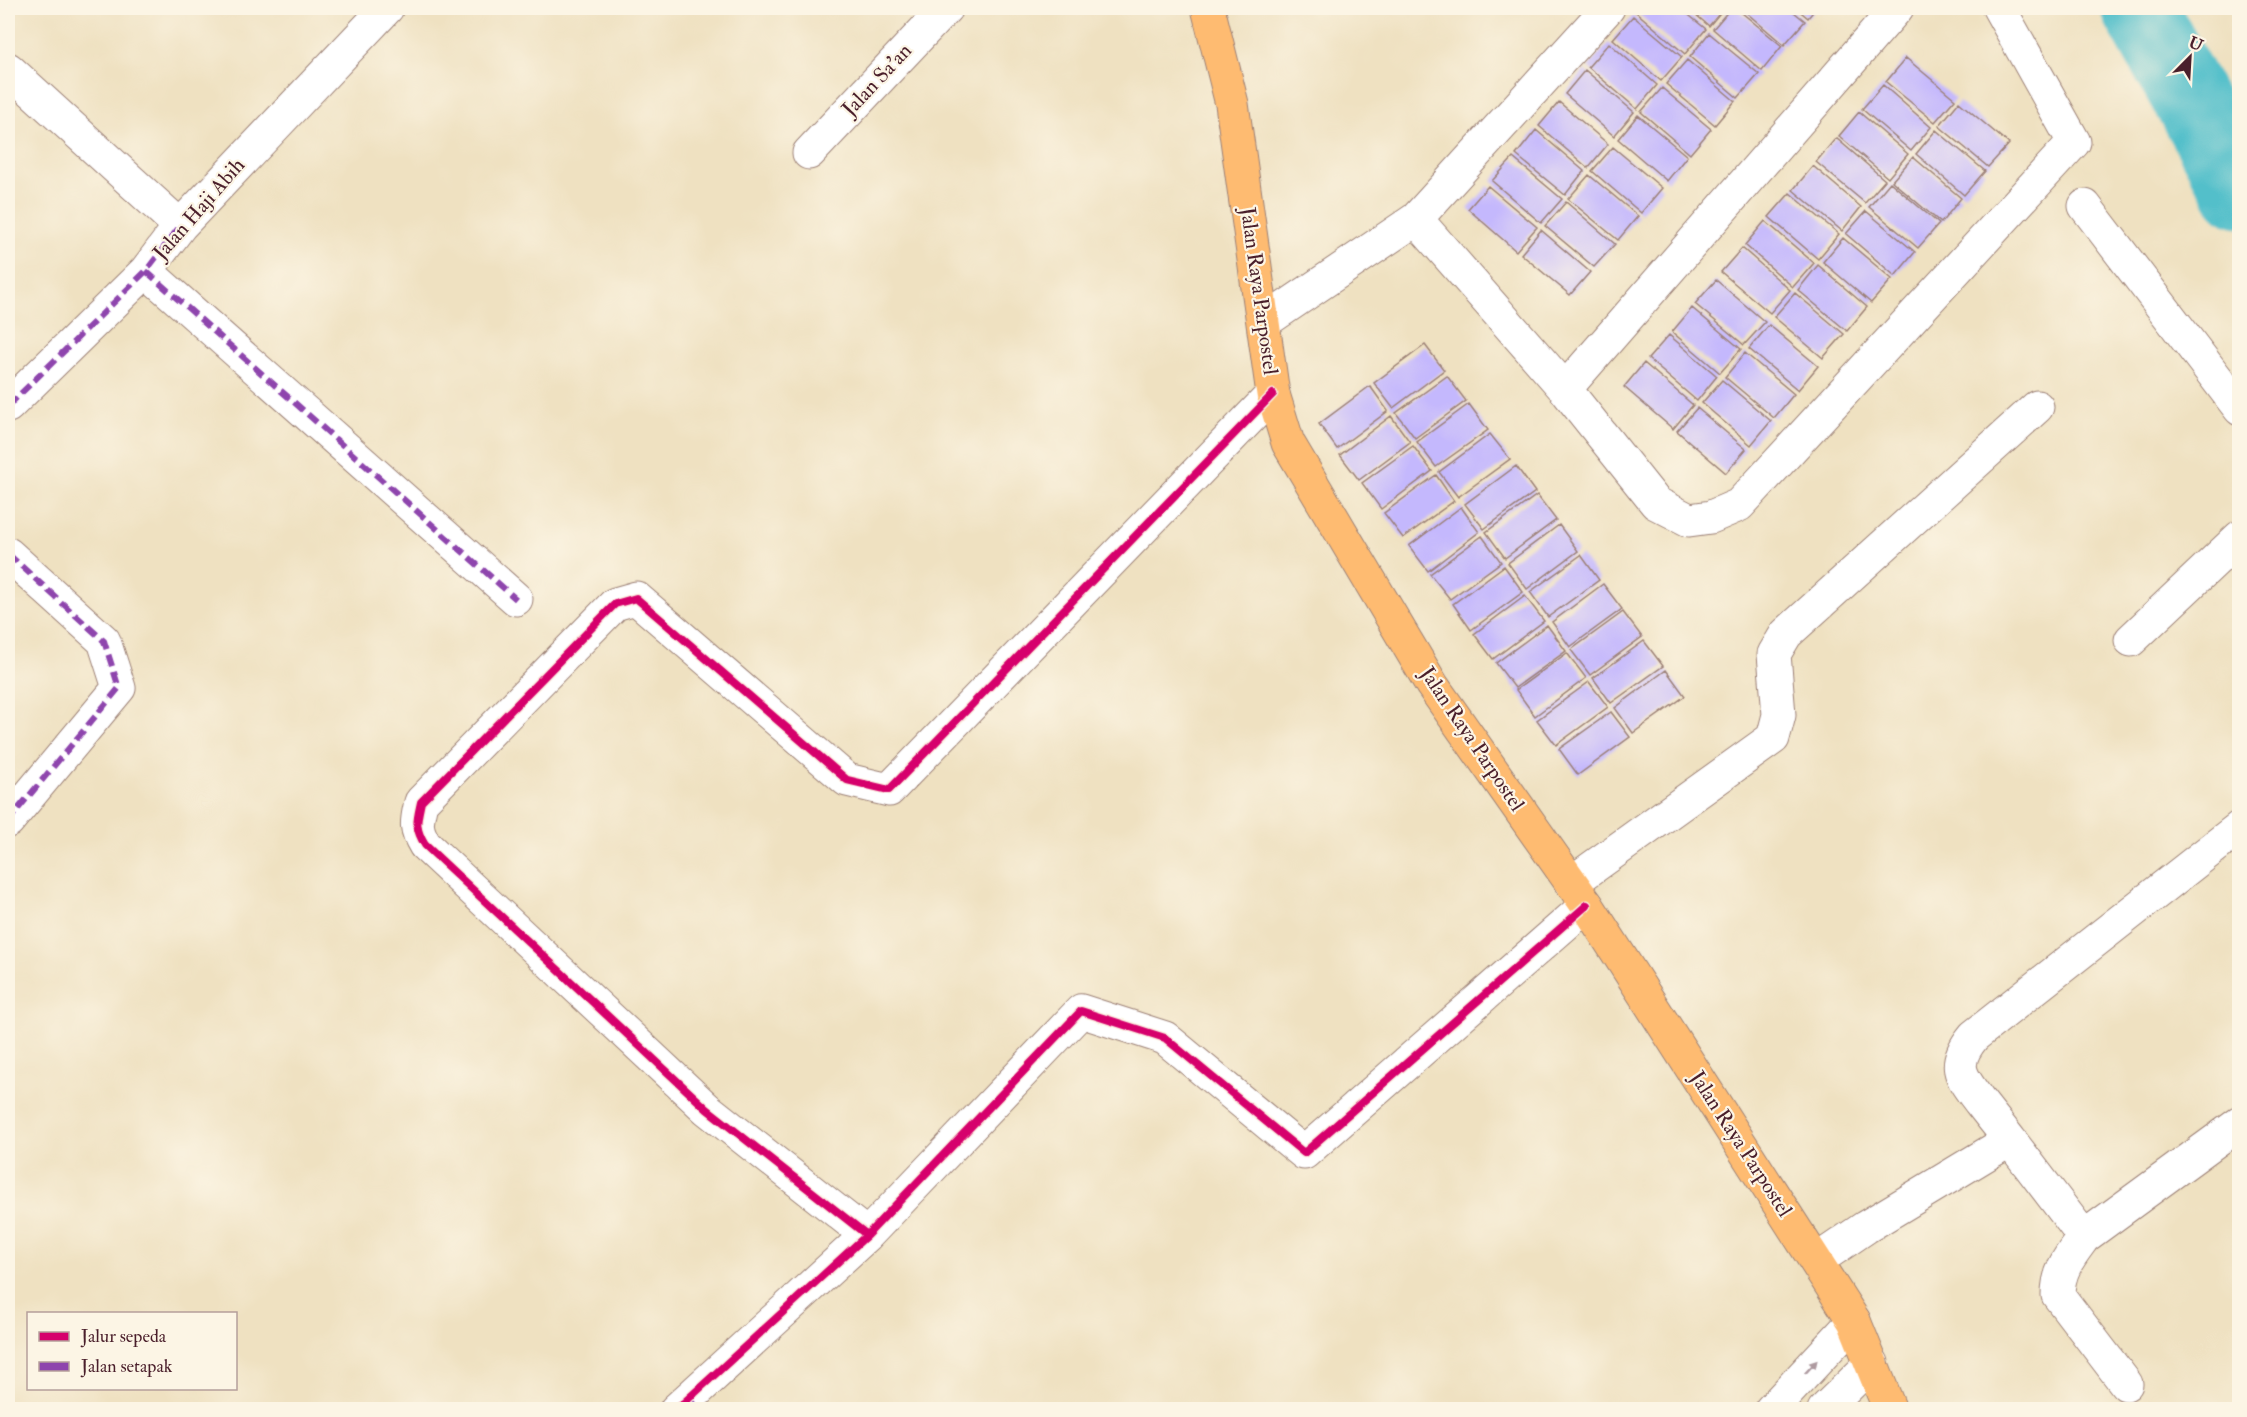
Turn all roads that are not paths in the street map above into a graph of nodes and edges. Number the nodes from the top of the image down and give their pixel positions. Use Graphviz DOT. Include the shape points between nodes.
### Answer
graph roads {
  1 [pos="387,8"];
  2 [pos="946,8"];
  3 [pos="1208,8"];
  4 [pos="1608,8"];
  5 [pos="1897,8"];
  6 [pos="1999,8"];
  7 [pos="8,69"];
  8 [pos="808,153"];
  9 [pos="2085,206"];
  10 [pos="1416,219"];
  11 [pos="180,226"];
  12 [pos="146,271"];
  13 [pos="1264,322"];
  14 [pos="1565,389"];
  15 [pos="1274,394"];
  16 [pos="8,406"];
  17 [pos="2037,407"];
  18 [pos="2240,409"];
  19 [pos="2240,537"];
  20 [pos="8,554"];
  21 [pos="516,599"];
  22 [pos="2131,640"];
  23 [pos="8,821"];
  24 [pos="2240,827"];
  25 [pos="1579,894"];
  26 [pos="2238,1128"];
  27 [pos="2010,1140"];
  28 [pos="867,1235"];
  29 [pos="2084,1237"];
  30 [pos="1816,1261"];
  31 [pos="1854,1322"];
  32 [pos="1872,1363"];
  33 [pos="2126,1384"];
  34 [pos="688,1406"];
  35 [pos="1771,1410"];
  36 [pos="1824,1410"];
  37 [pos="1890,1410"];
  1 -- 11 [label="street, Jalan Haji Abih"];
  2 -- 8 [label="street, Jalan Sa'an"];
  3 -- 13 [label="main road, Jalan Raya Parpostel" via="1232,104"];
  4 -- 10 [label="street"];
  5 -- 14 [label="street"];
  6 -- 14 [label="street" via="2074,142 1739,505 1711,518 1689,520 1656,503"];
  7 -- 11 [label="street"];
  9 -- 18 [label="street"];
  10 -- 13 [label="street"];
  10 -- 14 [label="street"];
  11 -- 12 [label="street, Jalan Haji Abih"];
  12 -- 16 [label="street, Jalan Haji Abih"];
  12 -- 21 [label="street"];
  13 -- 15 [label="main road, Jalan Raya Parpostel"];
  15 -- 25 [label="main road, Jalan Raya Parpostel" via="1288,443 1432,685"];
  15 -- 28 [label="street" via="889,790 847,780 636,598 615,604 421,802 417,832 425,845 706,1108"];
  17 -- 25 [label="street" via="1786,634 1774,654 1779,715 1773,738"];
  19 -- 22 [label="street"];
  20 -- 23 [label="street" via="104,641 119,688"];
  24 -- 27 [label="street" via="1964,1048 1960,1061 1962,1078"];
  25 -- 28 [label="street" via="1304,1153 1165,1038 1081,1011"];
  25 -- 30 [label="main road, Jalan Raya Parpostel"];
  26 -- 29 [label="street"];
  27 -- 29 [label="street"];
  27 -- 30 [label="street"];
  28 -- 34 [label="street"];
  29 -- 33 [label="street" via="2062,1266 2058,1295"];
  30 -- 31 [label="main road, Jalan Raya Parpostel"];
  31 -- 32 [label="main road, Jalan Raya Parpostel"];
  35 -- 31 [label="street, one-way"];
  32 -- 36 [label="street"];
  32 -- 37 [label="main road, Jalan Raya Parpostel"];
}
